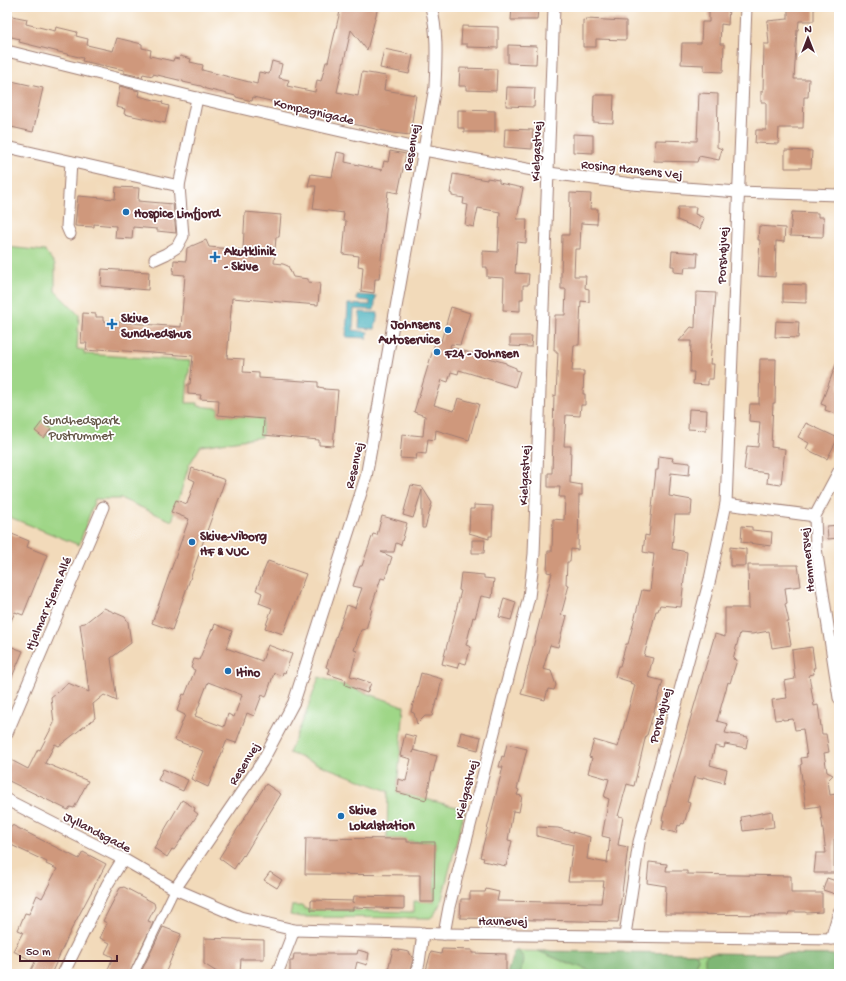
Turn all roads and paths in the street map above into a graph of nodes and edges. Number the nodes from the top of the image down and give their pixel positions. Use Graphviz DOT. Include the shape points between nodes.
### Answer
graph roads {
  1 [pos="431,7"];
  2 [pos="554,7"];
  3 [pos="746,7"];
  4 [pos="7,51"];
  5 [pos="197,98"];
  6 [pos="7,147"];
  7 [pos="424,150"];
  8 [pos="71,162"];
  9 [pos="549,173"];
  10 [pos="179,186"];
  11 [pos="738,192"];
  12 [pos="839,195"];
  13 [pos="70,234"];
  14 [pos="155,259"];
  15 [pos="839,471"];
  16 [pos="726,504"];
  17 [pos="103,507"];
  18 [pos="816,516"];
  19 [pos="839,698"];
  20 [pos="7,733"];
  21 [pos="7,800"];
  22 [pos="123,859"];
  23 [pos="175,889"];
  24 [pos="839,912"];
  25 [pos="294,930"];
  26 [pos="423,933"];
  27 [pos="444,934"];
  28 [pos="624,936"];
  29 [pos="835,939"];
  30 [pos="63,974"];
  31 [pos="134,974"];
  32 [pos="277,974"];
  33 [pos="416,974"];
  1 -- 7 [label="street, Resenvej" via="436,47 435,87"];
  2 -- 9 [label="street, Kielgastvej"];
  3 -- 11 [label="street, Porshøjvej"];
  4 -- 5 [label="street, Kompagnigade"];
  5 -- 7 [label="street, Kompagnigade"];
  5 -- 10 [label="street"];
  6 -- 8 [label="street"];
  7 -- 9 [label="street, Rosing Hansens Vej"];
  7 -- 23 [label="street, Resenvej" via="366,477 294,702 262,762"];
  8 -- 10 [label="street"];
  8 -- 13 [label="street" via="67,226"];
  9 -- 11 [label="street, Rosing Hansens Vej" via="632,184"];
  9 -- 27 [label="street, Kielgastvej" via="534,554 529,597"];
  10 -- 14 [label="street" via="183,236 176,247"];
  11 -- 12 [label="street, Rosing Hansens Vej"];
  11 -- 16 [label="street, Porshøjvej"];
  15 -- 18 [label="street, Hemmersvej"];
  16 -- 18 [label="street"];
  16 -- 28 [label="street, Porshøjvej" via="710,579 639,842"];
  17 -- 20 [label="street, Hjalmar Kjems Allé"];
  18 -- 19 [label="street, Hemmersvej" via="816,548"];
  21 -- 22 [label="street, Jyllandsgade"];
  22 -- 23 [label="street, Jyllandsgade"];
  22 -- 30 [label="street" via="107,885"];
  23 -- 25 [label="street, Havnevej" via="240,917"];
  23 -- 31 [label="street"];
  24 -- 29 [label="street"];
  25 -- 26 [label="street, Havnevej"];
  25 -- 32 [label="street"];
  26 -- 27 [label="street, Havnevej"];
  26 -- 33 [label="street"];
  27 -- 28 [label="street, Havnevej"];
  28 -- 29 [label="street, Havnevej"];
}
